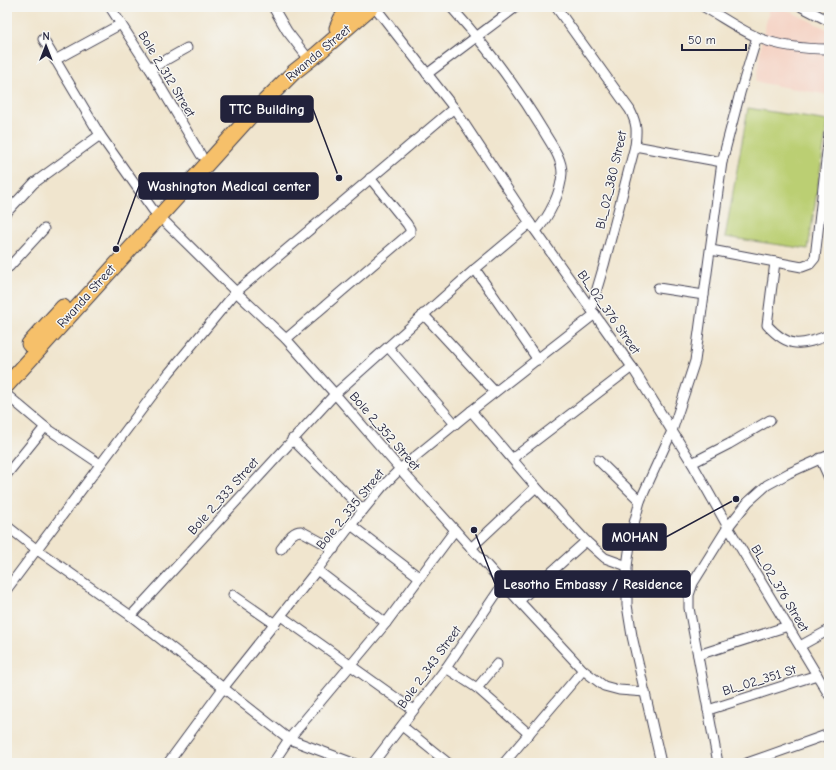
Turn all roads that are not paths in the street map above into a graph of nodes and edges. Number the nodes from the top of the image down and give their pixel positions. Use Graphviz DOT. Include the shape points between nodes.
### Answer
graph roads {
  1 [pos="110,7"];
  2 [pos="273,7"];
  3 [pos="363,7"];
  4 [pos="371,7"];
  5 [pos="376,7"];
  6 [pos="451,7"];
  7 [pos="516,7"];
  8 [pos="556,7"];
  9 [pos="704,7"];
  10 [pos="802,7"];
  11 [pos="346,18"];
  12 [pos="829,21"];
  13 [pos="121,24"];
  14 [pos="476,35"];
  15 [pos="758,37"];
  16 [pos="43,39"];
  17 [pos="187,48"];
  18 [pos="829,49"];
  19 [pos="304,53"];
  20 [pos="55,60"];
  21 [pos="150,69"];
  22 [pos="427,74"];
  23 [pos="454,108"];
  24 [pos="829,134"];
  25 [pos="100,135"];
  26 [pos="635,146"];
  27 [pos="201,155"];
  28 [pos="722,162"];
  29 [pos="370,178"];
  30 [pos="7,212"];
  31 [pos="156,213"];
  32 [pos="530,223"];
  33 [pos="44,229"];
  34 [pos="536,231"];
  35 [pos="710,250"];
  36 [pos="775,262"];
  37 [pos="8,267"];
  38 [pos="475,269"];
  39 [pos="658,288"];
  40 [pos="236,292"];
  41 [pos="704,295"];
  42 [pos="593,311"];
  43 [pos="423,314"];
  44 [pos="829,335"];
  45 [pos="286,339"];
  46 [pos="388,347"];
  47 [pos="538,360"];
  48 [pos="632,367"];
  49 [pos="7,370"];
  50 [pos="7,385"];
  51 [pos="495,392"];
  52 [pos="335,394"];
  53 [pos="7,395"];
  54 [pos="471,411"];
  55 [pos="770,420"];
  56 [pos="455,424"];
  57 [pos="46,427"];
  58 [pos="672,431"];
  59 [pos="292,439"];
  60 [pos="825,457"];
  61 [pos="513,458"];
  62 [pos="598,460"];
  63 [pos="692,463"];
  64 [pos="100,464"];
  65 [pos="400,469"];
  66 [pos="7,474"];
  67 [pos="829,478"];
  68 [pos="536,487"];
  69 [pos="640,501"];
  70 [pos="363,510"];
  71 [pos="351,525"];
  72 [pos="7,526"];
  73 [pos="728,528"];
  74 [pos="455,530"];
  75 [pos="586,541"];
  76 [pos="471,548"];
  77 [pos="36,549"];
  78 [pos="281,549"];
  79 [pos="334,549"];
  80 [pos="626,566"];
  81 [pos="317,570"];
  82 [pos="420,577"];
  83 [pos="503,584"];
  84 [pos="7,589"];
  85 [pos="233,595"];
  86 [pos="519,601"];
  87 [pos="131,616"];
  88 [pos="281,616"];
  89 [pos="386,623"];
  90 [pos="275,624"];
  91 [pos="788,626"];
  92 [pos="829,630"];
  93 [pos="800,646"];
  94 [pos="698,655"];
  95 [pos="497,664"];
  96 [pos="349,666"];
  97 [pos="446,668"];
  98 [pos="584,670"];
  99 [pos="817,675"];
  100 [pos="224,687"];
  101 [pos="477,688"];
  102 [pos="645,692"];
  103 [pos="829,695"];
  104 [pos="413,710"];
  105 [pos="708,710"];
  106 [pos="402,726"];
  107 [pos="529,734"];
  108 [pos="829,734"];
  109 [pos="289,739"];
  110 [pos="168,763"];
  111 [pos="273,763"];
  112 [pos="353,763"];
  113 [pos="373,763"];
  114 [pos="448,763"];
  115 [pos="504,763"];
  116 [pos="661,763"];
  117 [pos="718,763"];
  118 [pos="747,763"];
  1 -- 13 [label="street, Bole 2_312 Street"];
  2 -- 19 [label="street"];
  3 -- 11 [label="main road, Rwanda Street"];
  4 -- 31 [label="main road, Rwanda Street" via="294,72"];
  5 -- 22 [label="street, BL_02_376 Street"];
  6 -- 14 [label="street"];
  7 -- 14 [label="street"];
  8 -- 26 [label="street, BL_02_380 Street" via="630,110 636,122"];
  9 -- 15 [label="street"];
  10 -- 12 [label="street"];
  11 -- 19 [label="main road, Rwanda Street"];
  13 -- 20 [label="street"];
  13 -- 21 [label="street, Bole 2_312 Street"];
  14 -- 22 [label="street"];
  14 -- 34 [label="street" via="522,95 561,164 562,173 557,196 546,219"];
  15 -- 18 [label="street" via="772,43"];
  15 -- 28 [label="street" via="740,92"];
  16 -- 20 [label="street, Bole 2_352 Street"];
  17 -- 21 [label="street"];
  19 -- 27 [label="main road, Rwanda Street" via="274,78"];
  20 -- 25 [label="street, Bole 2_352 Street"];
  21 -- 27 [label="street, Bole 2_312 Street"];
  22 -- 23 [label="street, BL_02_376 Street"];
  23 -- 29 [label="street"];
  23 -- 32 [label="street, BL_02_376 Street"];
  24 -- 36 [label="street" via="815,258 802,268"];
  25 -- 30 [label="street" via="34,183"];
  25 -- 31 [label="street, Bole 2_352 Street"];
  26 -- 28 [label="street"];
  26 -- 42 [label="street, BL_02_380 Street"];
  27 -- 31 [label="main road, Rwanda Street"];
  28 -- 35 [label="street"];
  29 -- 40 [label="street"];
  29 -- 45 [label="street" via="407,224 410,233"];
  31 -- 40 [label="street, Bole 2_352 Street"];
  31 -- 49 [label="main road, Rwanda Street" via="47,324"];
  31 -- 50 [label="main road, Rwanda Street"];
  32 -- 34 [label="street, BL_02_376 Street"];
  32 -- 38 [label="street, Bole 2_333 Street"];
  33 -- 37 [label="street"];
  34 -- 42 [label="street, BL_02_376 Street"];
  35 -- 36 [label="street"];
  35 -- 41 [label="street"];
  36 -- 44 [label="street" via="767,325 786,341 801,344"];
  38 -- 43 [label="street, Bole 2_333 Street"];
  38 -- 47 [label="street"];
  39 -- 41 [label="street"];
  40 -- 45 [label="street, Bole 2_352 Street"];
  40 -- 64 [label="street" via="169,372"];
  41 -- 58 [label="street" via="695,361"];
  42 -- 47 [label="street, Bole 2_335 Street"];
  42 -- 48 [label="street, BL_02_376 Street"];
  43 -- 46 [label="street, Bole 2_333 Street"];
  43 -- 51 [label="street"];
  45 -- 52 [label="street, Bole 2_352 Street"];
  46 -- 52 [label="street, Bole 2_333 Street"];
  46 -- 56 [label="street"];
  47 -- 51 [label="street, Bole 2_335 Street"];
  48 -- 58 [label="street, BL_02_376 Street"];
  48 -- 61 [label="street"];
  51 -- 54 [label="street, Bole 2_335 Street"];
  52 -- 59 [label="street, Bole 2_333 Street"];
  52 -- 65 [label="street, Bole 2_352 Street"];
  53 -- 57 [label="street"];
  54 -- 56 [label="street, Bole 2_335 Street"];
  54 -- 61 [label="street"];
  55 -- 63 [label="street"];
  56 -- 65 [label="street, Bole 2_335 Street"];
  57 -- 64 [label="street"];
  57 -- 66 [label="street"];
  58 -- 63 [label="street, BL_02_376 Street"];
  58 -- 69 [label="street"];
  59 -- 70 [label="street"];
  59 -- 87 [label="street, Bole 2_333 Street"];
  60 -- 67 [label="street"];
  60 -- 73 [label="street" via="767,485 748,502"];
  61 -- 68 [label="street"];
  62 -- 69 [label="street"];
  63 -- 73 [label="street, BL_02_376 Street"];
  64 -- 77 [label="street"];
  65 -- 70 [label="street, Bole 2_335 Street"];
  65 -- 74 [label="street, Bole 2_352 Street"];
  68 -- 75 [label="street"];
  68 -- 76 [label="street"];
  69 -- 80 [label="street"];
  70 -- 71 [label="street, Bole 2_335 Street"];
  71 -- 79 [label="street, Bole 2_335 Street"];
  71 -- 82 [label="street"];
  72 -- 77 [label="street"];
  73 -- 91 [label="street, BL_02_376 Street"];
  73 -- 94 [label="street" via="693,584 690,595 689,608"];
  74 -- 76 [label="street, Bole 2_352 Street"];
  74 -- 82 [label="street"];
  75 -- 80 [label="street" via="605,558"];
  75 -- 86 [label="street"];
  76 -- 83 [label="street, Bole 2_352 Street"];
  77 -- 84 [label="street"];
  77 -- 87 [label="street"];
  78 -- 79 [label="street" via="297,531"];
  79 -- 81 [label="street, Bole 2_335 Street"];
  80 -- 102 [label="street" via="627,605"];
  81 -- 88 [label="street, Bole 2_335 Street"];
  81 -- 89 [label="street"];
  82 -- 89 [label="street"];
  83 -- 86 [label="street, Bole 2_352 Street"];
  83 -- 97 [label="street, Bole 2_343 Street"];
  85 -- 90 [label="street"];
  86 -- 98 [label="street, Bole 2_352 Street"];
  87 -- 100 [label="street"];
  88 -- 90 [label="street, Bole 2_335 Street"];
  88 -- 96 [label="street"];
  89 -- 96 [label="street"];
  90 -- 100 [label="street, Bole 2_335 Street"];
  91 -- 93 [label="street, BL_02_376 Street"];
  91 -- 94 [label="street"];
  92 -- 93 [label="street, BL_02_376 Street"];
  93 -- 99 [label="street, BL_02_376 Street"];
  94 -- 105 [label="street"];
  95 -- 101 [label="street"];
  96 -- 104 [label="street"];
  96 -- 109 [label="street"];
  97 -- 101 [label="street"];
  97 -- 104 [label="street, Bole 2_343 Street"];
  98 -- 102 [label="street, Bole 2_352 Street" via="604,686"];
  98 -- 107 [label="street"];
  99 -- 103 [label="street, BL_02_376 Street"];
  99 -- 105 [label="street, BL_02_351 St"];
  100 -- 109 [label="street"];
  100 -- 110 [label="street, Bole 2_335 Street"];
  101 -- 107 [label="street"];
  102 -- 116 [label="street"];
  104 -- 106 [label="street, Bole 2_343 Street"];
  105 -- 117 [label="street"];
  106 -- 113 [label="street, Bole 2_343 Street"];
  106 -- 114 [label="street"];
  107 -- 115 [label="street"];
  108 -- 118 [label="street"];
  109 -- 111 [label="street"];
  109 -- 112 [label="street"];
}
